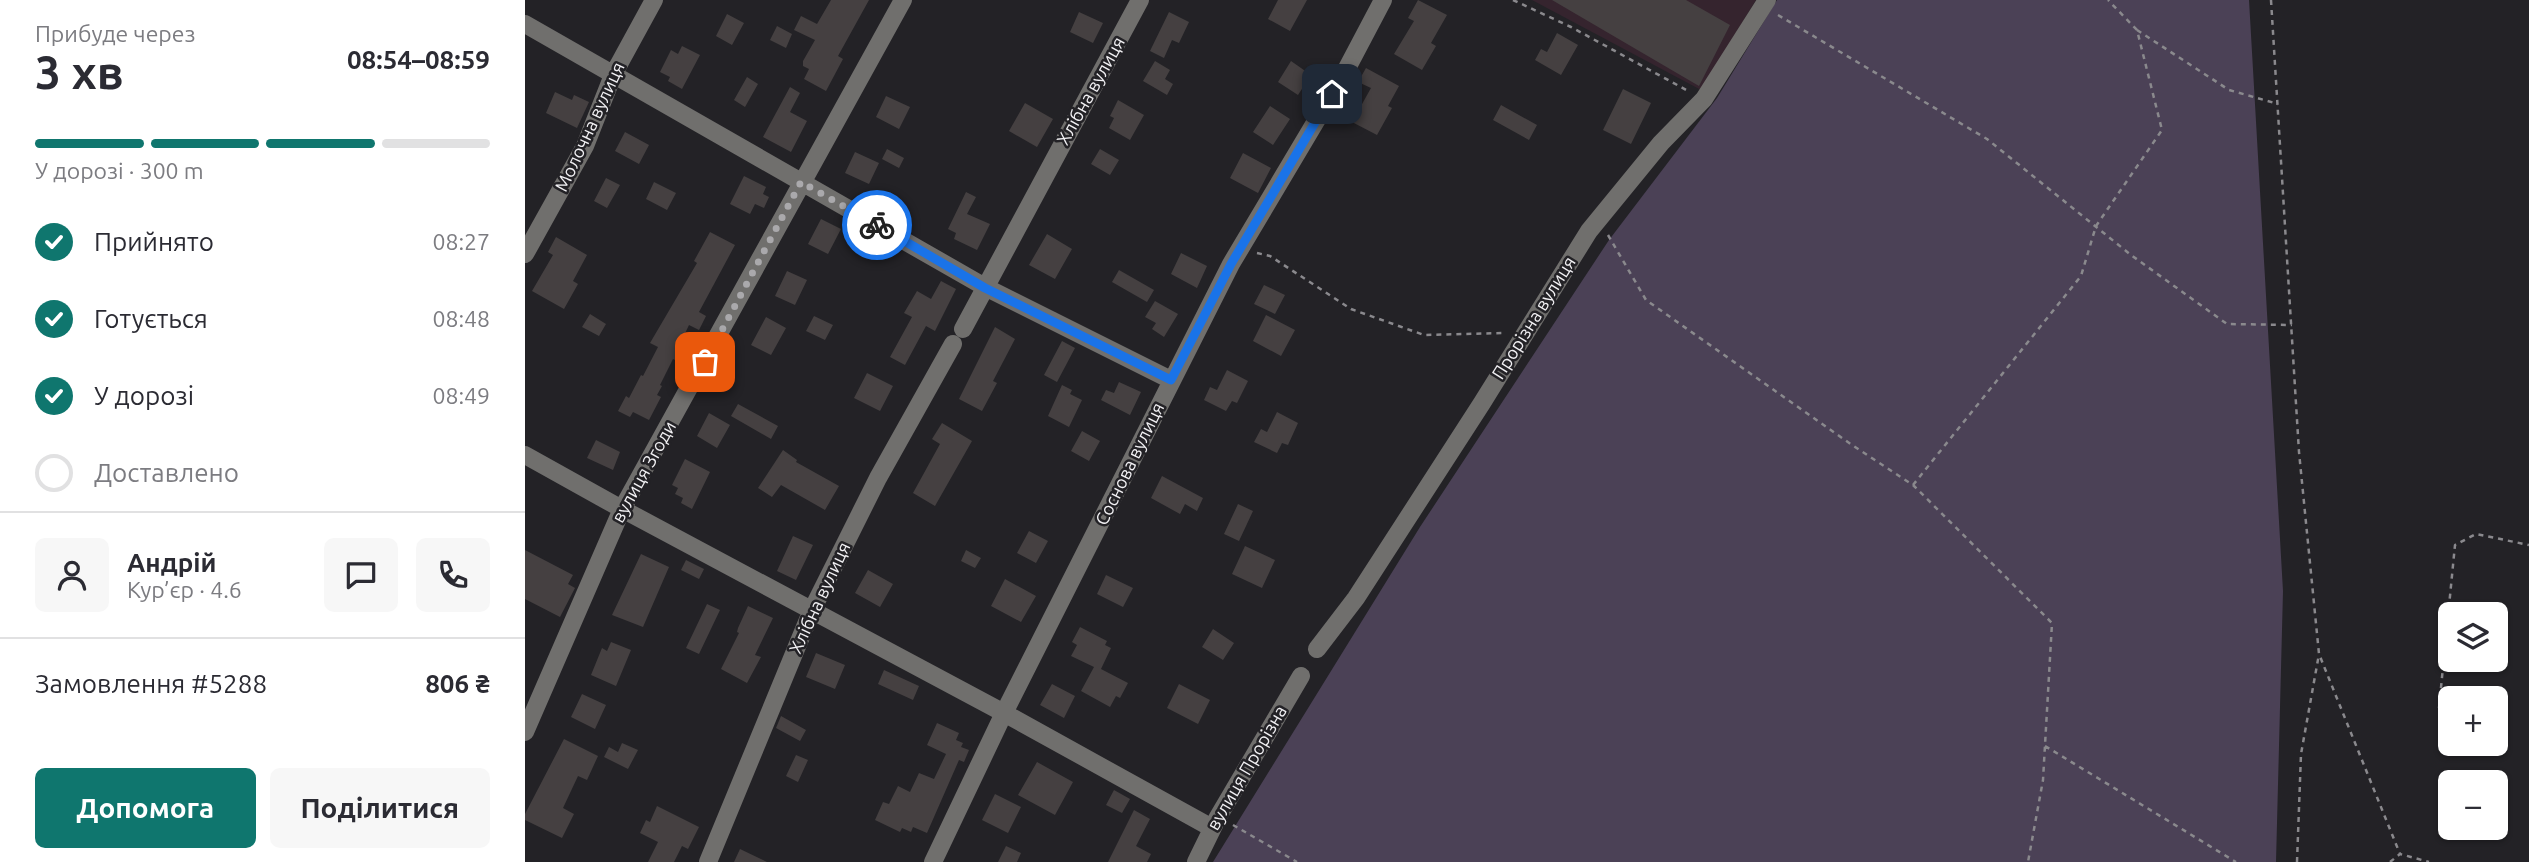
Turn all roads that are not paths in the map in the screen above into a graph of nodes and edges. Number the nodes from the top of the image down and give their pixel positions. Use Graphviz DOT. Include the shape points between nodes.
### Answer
graph roads {
  1 [pos="654,0"];
  2 [pos="903,0"];
  3 [pos="1140,0"];
  4 [pos="1383,0"];
  5 [pos="1765,3"];
  6 [pos="525,24"];
  7 [pos="613,75"];
  8 [pos="801,182"];
  9 [pos="525,254"];
  10 [pos="985,288"];
  11 [pos="1171,380"];
  12 [pos="525,455"];
  13 [pos="622,509"];
  14 [pos="812,610"];
  15 [pos="1317,649"];
  16 [pos="1301,676"];
  17 [pos="1004,713"];
  18 [pos="525,732"];
  19 [pos="1215,822"];
  20 [pos="708,862"];
  21 [pos="933,862"];
  22 [pos="1196,862"];
  1 -- 7 [label="street, Молочна вулиця"];
  2 -- 8 [label="street, вулиця Згоди"];
  3 -- 10 [label="street, Хлібна вулиця"];
  4 -- 11 [label="street, Соснова вулиця"];
  5 -- 15 [label="street, Прорізна вулиця" via="1704,99 1598,218 1356,598"];
  6 -- 7 [label="street"];
  7 -- 8 [label="street"];
  7 -- 9 [label="street, Молочна вулиця" via="585,146"];
  8 -- 10 [label="street"];
  8 -- 13 [label="street, вулиця Згоди"];
  10 -- 11 [label="street"];
  10 -- 14 [label="street, Хлібна вулиця" via="878,478"];
  11 -- 17 [label="street, Соснова вулиця"];
  12 -- 13 [label="street"];
  13 -- 14 [label="street"];
  13 -- 18 [label="street, вулиця Згоди"];
  14 -- 17 [label="street"];
  14 -- 20 [label="street, Хлібна вулиця"];
  16 -- 19 [label="street, вулиця Прорізна"];
  17 -- 19 [label="street"];
  17 -- 21 [label="street, Соснова вулиця"];
  19 -- 22 [label="street, вулиця Прорізна"];
}
